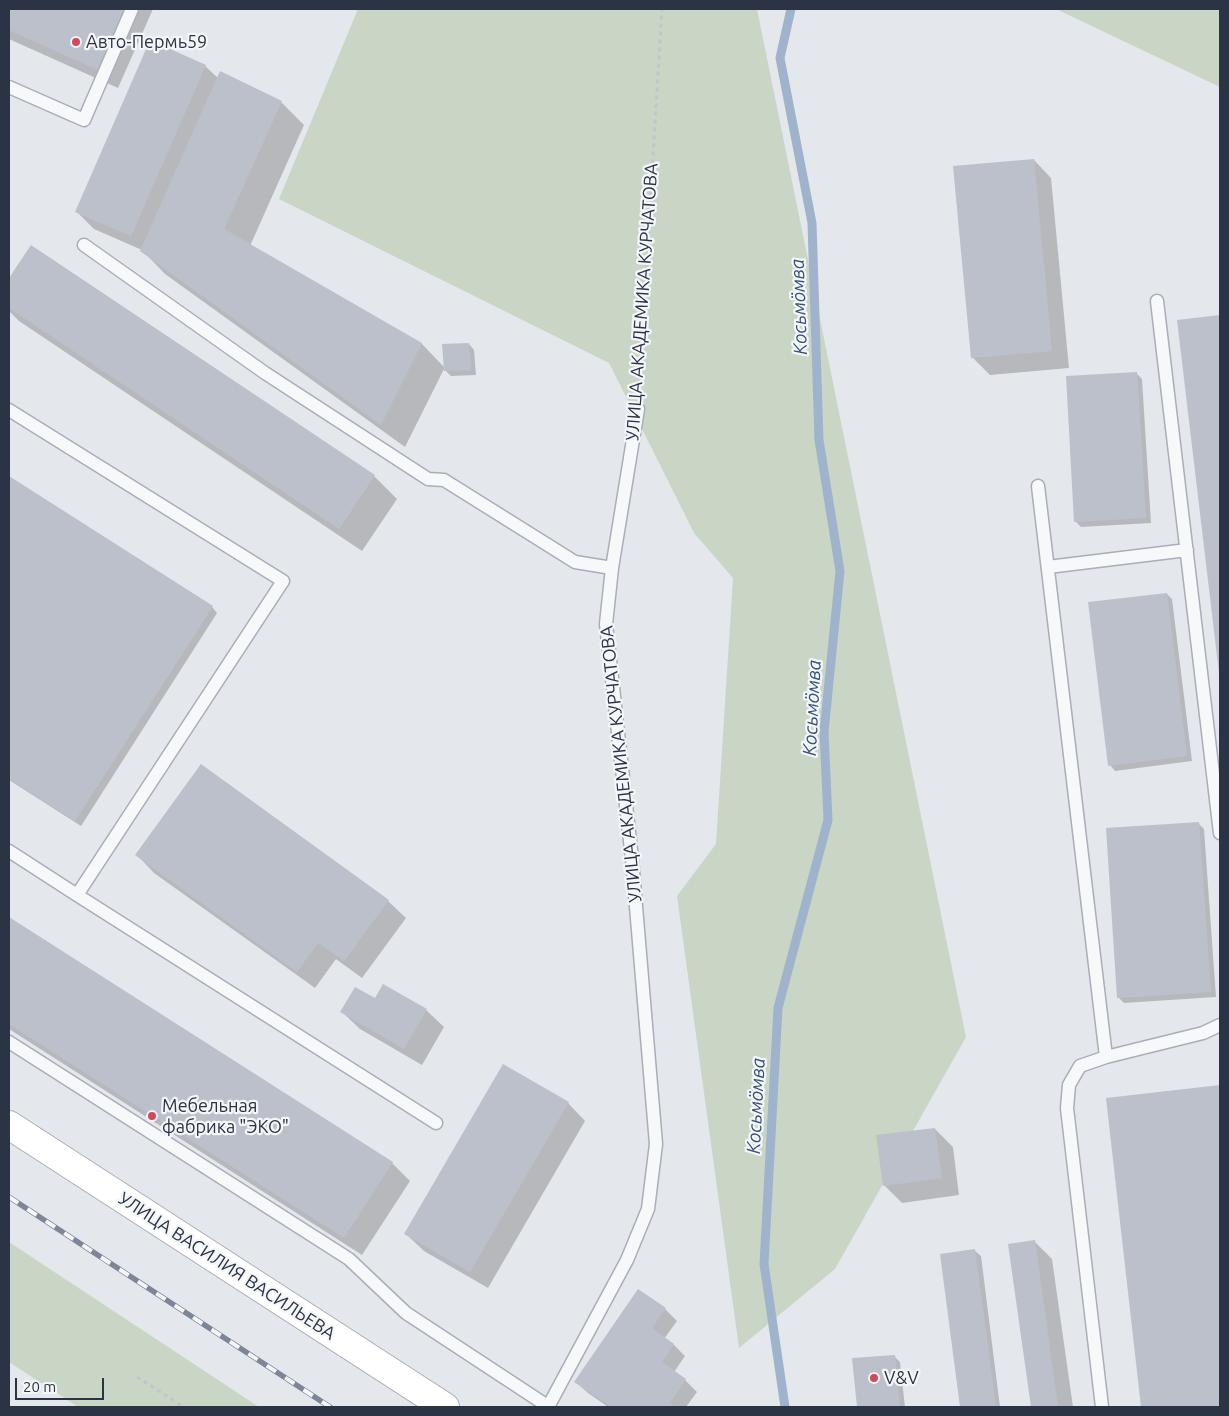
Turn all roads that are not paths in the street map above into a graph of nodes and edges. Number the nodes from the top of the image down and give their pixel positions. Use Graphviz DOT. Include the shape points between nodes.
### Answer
graph roads {
  1 [pos="132,9"];
  2 [pos="9,88"];
  3 [pos="84,245"];
  4 [pos="1157,301"];
  5 [pos="638,409"];
  6 [pos="9,410"];
  7 [pos="1038,486"];
  8 [pos="1187,550"];
  9 [pos="1048,567"];
  10 [pos="612,568"];
  11 [pos="1216,768"];
  12 [pos="1220,833"];
  13 [pos="9,851"];
  14 [pos="77,895"];
  15 [pos="1220,1025"];
  16 [pos="9,1042"];
  17 [pos="1106,1057"];
  18 [pos="9,1124"];
  19 [pos="436,1124"];
  20 [pos="445,1407"];
  21 [pos="548,1407"];
  22 [pos="1102,1407"];
  1 -- 2 [label="lane" via="84,120"];
  3 -- 10 [label="lane" via="265,373 428,479 444,480 575,562"];
  4 -- 8 [label="lane"];
  5 -- 10 [label="lane, УЛИЦА АКАДЕМИКА КУРЧАТОВА"];
  6 -- 14 [label="lane" via="283,581"];
  7 -- 9 [label="lane"];
  8 -- 9 [label="lane"];
  8 -- 11 [label="lane"];
  9 -- 17 [label="lane"];
  10 -- 21 [label="lane, УЛИЦА АКАДЕМИКА КУРЧАТОВА" via="606,624 632,859 656,1144 648,1208 627,1260"];
  11 -- 12 [label="lane"];
  13 -- 14 [label="lane"];
  14 -- 19 [label="lane"];
  15 -- 17 [label="lane" via="1203,1033"];
  16 -- 21 [label="lane" via="349,1259 406,1313"];
  17 -- 22 [label="lane" via="1080,1066 1069,1085 1067,1108"];
  18 -- 20 [label="main road, УЛИЦА ВАСИЛИЯ ВАСИЛЬЕВА"];
}
